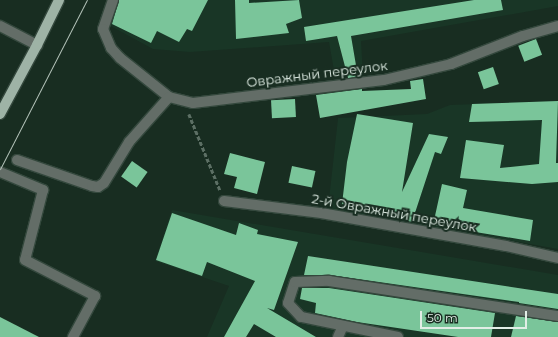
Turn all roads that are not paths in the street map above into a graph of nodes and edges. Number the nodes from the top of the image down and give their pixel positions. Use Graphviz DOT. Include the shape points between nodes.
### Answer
graph roads {
  1 [pos="59,0"];
  2 [pos="113,0"];
  3 [pos="0,26"];
  4 [pos="558,26"];
  5 [pos="37,45"];
  6 [pos="169,97"];
  7 [pos="0,114"];
  8 [pos="17,160"];
  9 [pos="0,172"];
  10 [pos="224,201"];
  11 [pos="558,258"];
  12 [pos="558,316"];
  13 [pos="343,326"];
  14 [pos="383,335"];
  15 [pos="73,337"];
  16 [pos="338,337"];
  17 [pos="398,337"];
  1 -- 5 [label="main road"];
  2 -- 6 [label="street, Овражный переулок" via="103,30 111,48"];
  3 -- 5 [label="street"];
  4 -- 6 [label="street, Овражный переулок" via="523,36 451,64 384,80 193,103"];
  5 -- 7 [label="main road"];
  6 -- 8 [label="street" via="129,142 104,183 98,187"];
  9 -- 15 [label="street" via="42,190 25,260 95,296"];
  10 -- 11 [label="street, 2-й Овражный переулок" via="321,213 506,246"];
  12 -- 13 [label="street" via="329,281 295,282 288,303 301,317"];
  13 -- 14 [label="street"];
  13 -- 16 [label="street"];
  14 -- 17 [label="street"];
}
